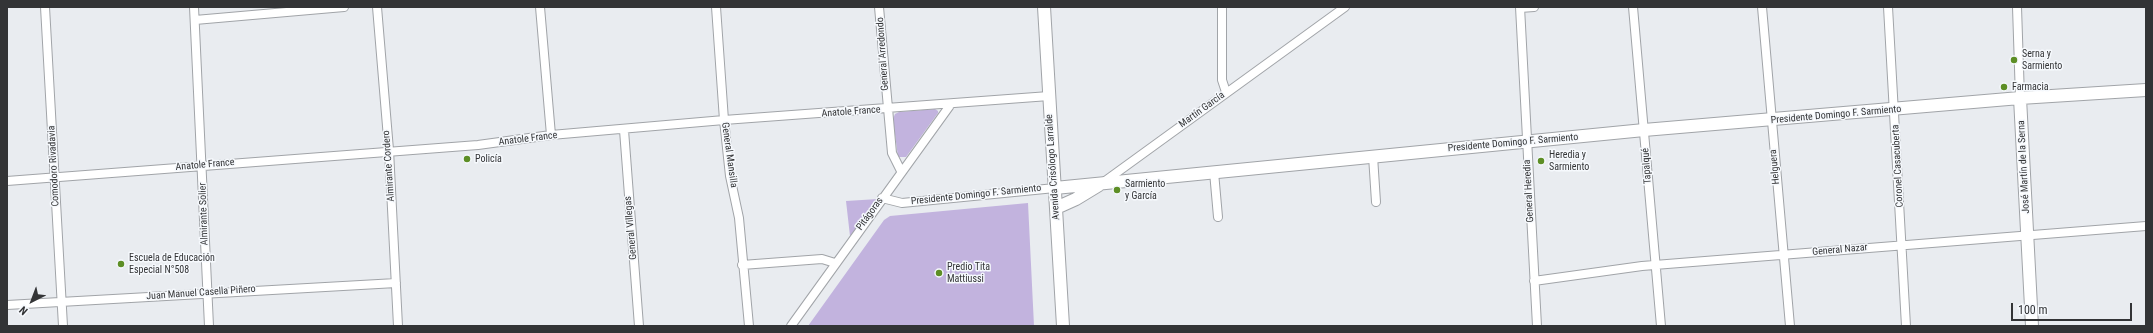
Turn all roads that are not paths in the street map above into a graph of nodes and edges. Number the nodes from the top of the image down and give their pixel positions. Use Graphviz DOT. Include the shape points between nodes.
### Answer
graph roads {
  1 [pos="45,7"];
  2 [pos="194,7"];
  3 [pos="344,7"];
  4 [pos="376,7"];
  5 [pos="540,7"];
  6 [pos="716,7"];
  7 [pos="879,7"];
  8 [pos="1044,7"];
  9 [pos="1222,7"];
  10 [pos="1345,7"];
  11 [pos="1534,7"];
  12 [pos="1633,7"];
  13 [pos="1762,7"];
  14 [pos="1888,7"];
  15 [pos="2017,7"];
  16 [pos="1520,8"];
  17 [pos="195,20"];
  18 [pos="2146,90"];
  19 [pos="1226,92"];
  20 [pos="1048,96"];
  21 [pos="2020,98"];
  22 [pos="952,104"];
  23 [pos="887,109"];
  24 [pos="1894,110"];
  25 [pos="724,120"];
  26 [pos="1771,121"];
  27 [pos="624,130"];
  28 [pos="1644,130"];
  29 [pos="551,135"];
  30 [pos="1526,141"];
  31 [pos="389,150"];
  32 [pos="1374,156"];
  33 [pos="202,166"];
  34 [pos="901,171"];
  35 [pos="1214,172"];
  36 [pos="55,176"];
  37 [pos="7,181"];
  38 [pos="1101,184"];
  39 [pos="1052,188"];
  40 [pos="882,198"];
  41 [pos="1376,202"];
  42 [pos="1056,208"];
  43 [pos="1218,217"];
  44 [pos="2146,226"];
  45 [pos="2027,236"];
  46 [pos="1902,245"];
  47 [pos="1783,255"];
  48 [pos="836,263"];
  49 [pos="742,265"];
  50 [pos="1655,265"];
  51 [pos="1534,281"];
  52 [pos="396,283"];
  53 [pos="207,292"];
  54 [pos="62,303"];
  55 [pos="7,305"];
  56 [pos="63,326"];
  57 [pos="209,326"];
  58 [pos="398,326"];
  59 [pos="639,326"];
  60 [pos="749,326"];
  61 [pos="791,326"];
  62 [pos="1063,326"];
  63 [pos="1537,326"];
  64 [pos="1661,326"];
  65 [pos="1790,326"];
  66 [pos="1906,326"];
  67 [pos="2032,326"];
  1 -- 36 [label="street, Comodoro Rivadavia"];
  2 -- 17 [label="street, Almirante Solier"];
  3 -- 17 [label="street"];
  4 -- 31 [label="street, Almirante Cordero"];
  5 -- 29 [label="street"];
  6 -- 25 [label="street, General Mansilla"];
  7 -- 23 [label="street, General Arredondo"];
  8 -- 20 [label="street, Avenida Crisólogo Larralde"];
  9 -- 19 [label="street" via="1222,80"];
  10 -- 19 [label="street, Martín García"];
  11 -- 16 [label="street"];
  12 -- 28 [label="street, Tapalqué"];
  13 -- 26 [label="street, Helguera"];
  14 -- 24 [label="street, Coronel Casacuberta"];
  15 -- 21 [label="street, José Martín de la Serna"];
  16 -- 30 [label="street, General Heredia"];
  17 -- 33 [label="street, Almirante Solier"];
  18 -- 21 [label="street, Presidente Domingo F. Sarmiento"];
  19 -- 38 [label="street, Martín García"];
  20 -- 22 [label="street, Anatole France"];
  20 -- 39 [label="street, Avenida Crisólogo Larralde"];
  21 -- 24 [label="street, Presidente Domingo F. Sarmiento"];
  21 -- 45 [label="street, José Martín de la Serna"];
  22 -- 23 [label="street, Anatole France"];
  22 -- 34 [label="street, Pitágoras"];
  23 -- 25 [label="street, Anatole France"];
  23 -- 34 [label="street, General Arredondo" via="892,153"];
  24 -- 26 [label="street, Presidente Domingo F. Sarmiento"];
  24 -- 46 [label="street, Coronel Casacuberta"];
  25 -- 27 [label="street, Anatole France"];
  25 -- 49 [label="street, General Mansilla" via="730,176 737,202"];
  26 -- 28 [label="street, Presidente Domingo F. Sarmiento"];
  26 -- 47 [label="street, Helguera"];
  27 -- 29 [label="street, Anatole France"];
  27 -- 59 [label="street, General Villegas"];
  28 -- 30 [label="street, Presidente Domingo F. Sarmiento"];
  28 -- 50 [label="street, Tapalqué"];
  29 -- 31 [label="street, Anatole France" via="478,145"];
  30 -- 32 [label="street, Presidente Domingo F. Sarmiento"];
  30 -- 51 [label="street, General Heredia"];
  31 -- 33 [label="street, Anatole France"];
  31 -- 52 [label="street, Almirante Cordero"];
  32 -- 35 [label="street, Presidente Domingo F. Sarmiento"];
  32 -- 41 [label="street"];
  33 -- 36 [label="street, Anatole France"];
  33 -- 53 [label="street, Almirante Solier"];
  34 -- 40 [label="street, Pitágoras"];
  35 -- 38 [label="street, Presidente Domingo F. Sarmiento"];
  35 -- 43 [label="street"];
  36 -- 37 [label="street, Anatole France"];
  36 -- 54 [label="street, Comodoro Rivadavia"];
  38 -- 39 [label="street, Presidente Domingo F. Sarmiento"];
  38 -- 42 [label="street, Martín García"];
  39 -- 40 [label="street, Presidente Domingo F. Sarmiento" via="902,203"];
  39 -- 42 [label="street, Avenida Crisólogo Larralde"];
  40 -- 48 [label="street, Pitágoras"];
  42 -- 62 [label="street, Avenida Crisólogo Larralde"];
  44 -- 45 [label="street, General Nazar"];
  45 -- 46 [label="street, General Nazar"];
  45 -- 67 [label="street, José Martín de la Serna"];
  46 -- 47 [label="street, General Nazar"];
  46 -- 66 [label="street, Coronel Casacuberta"];
  47 -- 50 [label="street, General Nazar"];
  47 -- 65 [label="street, Helguera"];
  48 -- 49 [label="street" via="822,259"];
  48 -- 61 [label="street, Pitágoras"];
  49 -- 60 [label="street, General Mansilla"];
  50 -- 51 [label="street, General Nazar"];
  50 -- 64 [label="street, Tapalqué"];
  51 -- 63 [label="street, General Heredia"];
  52 -- 53 [label="street, Juan Manuel Casella Piñero"];
  52 -- 58 [label="street, Almirante Cordero"];
  53 -- 54 [label="street, Juan Manuel Casella Piñero"];
  53 -- 57 [label="street, Almirante Solier"];
  54 -- 55 [label="street, Juan Manuel Casella Piñero"];
  54 -- 56 [label="street, Comodoro Rivadavia"];
}
